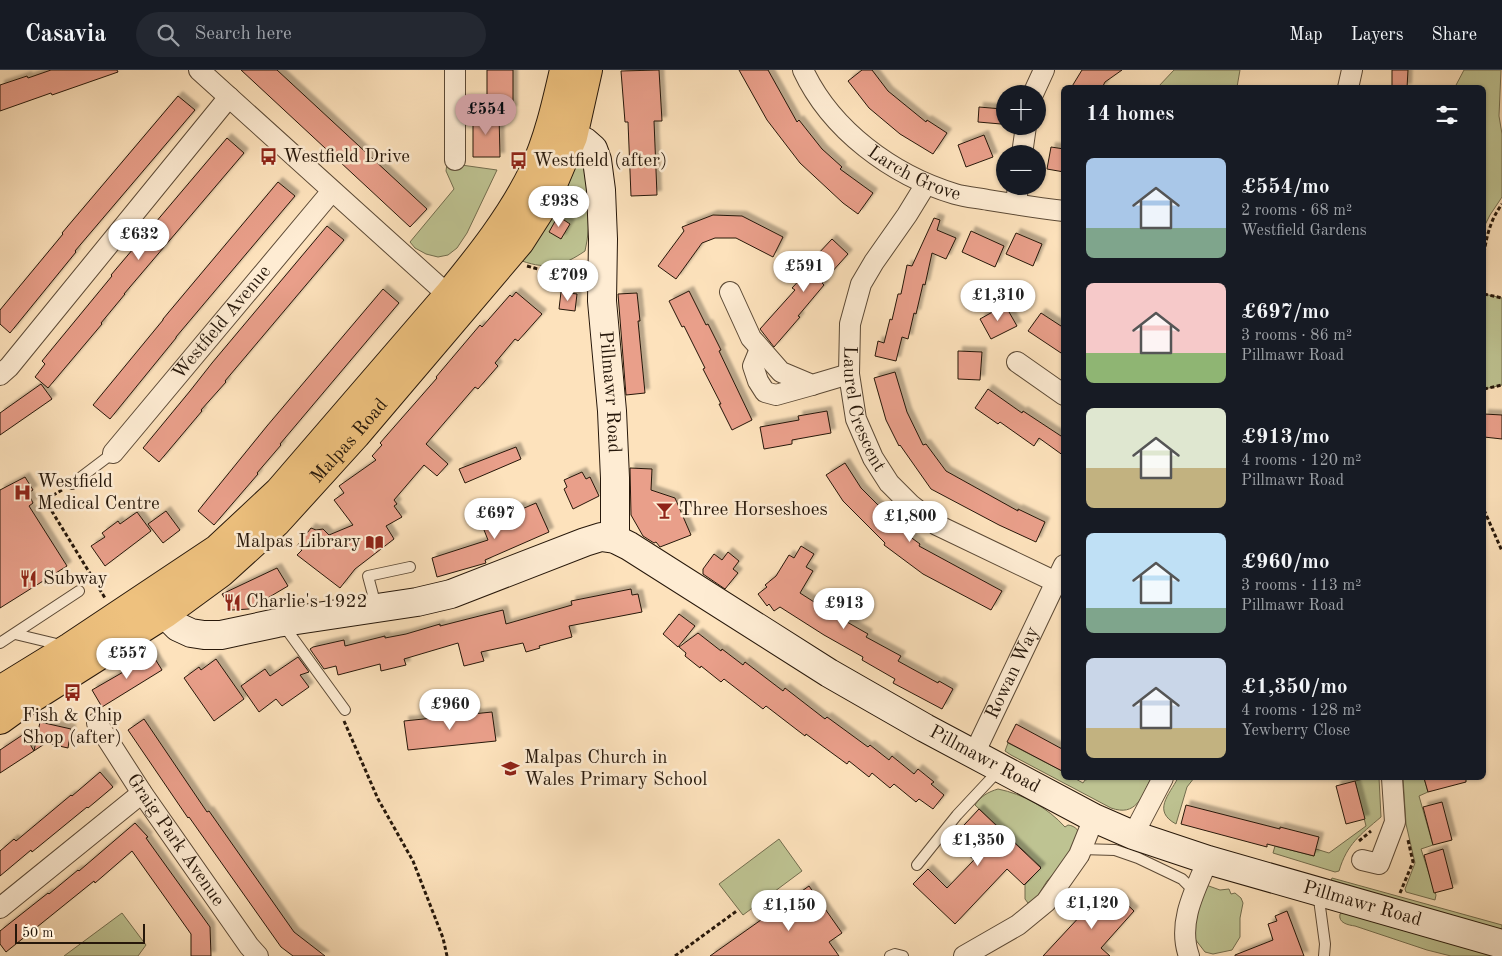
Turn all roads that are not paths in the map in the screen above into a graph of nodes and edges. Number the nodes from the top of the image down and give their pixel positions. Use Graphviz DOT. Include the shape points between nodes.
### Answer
graph roads {
  1 [pos="199,70"];
  2 [pos="455,70"];
  3 [pos="564,70"];
  4 [pos="588,70"];
  5 [pos="803,70"];
  6 [pos="1044,70"];
  7 [pos="1352,70"];
  8 [pos="1037,85"];
  9 [pos="1349,85"];
  10 [pos="229,97"];
  11 [pos="573,137"];
  12 [pos="455,160"];
  13 [pos="926,184"];
  14 [pos="332,191"];
  15 [pos="996,195"];
  16 [pos="1017,195"];
  17 [pos="1061,210"];
  18 [pos="730,292"];
  19 [pos="448,295"];
  20 [pos="1017,362"];
  21 [pos="849,374"];
  22 [pos="0,375"];
  23 [pos="1061,393"];
  24 [pos="113,453"];
  25 [pos="72,484"];
  26 [pos="615,539"];
  27 [pos="410,567"];
  28 [pos="1060,574"];
  29 [pos="80,591"];
  30 [pos="170,601"];
  31 [pos="377,608"];
  32 [pos="285,622"];
  33 [pos="14,634"];
  34 [pos="0,643"];
  35 [pos="70,647"];
  36 [pos="0,690"];
  37 [pos="344,714"];
  38 [pos="0,720"];
  39 [pos="97,722"];
  40 [pos="974,754"];
  41 [pos="1001,768"];
  42 [pos="1162,780"];
  43 [pos="1392,780"];
  44 [pos="142,793"];
  45 [pos="1094,818"];
  46 [pos="1133,834"];
  47 [pos="1082,849"];
  48 [pos="1359,851"];
  49 [pos="1208,860"];
  50 [pos="917,865"];
  51 [pos="1318,892"];
  52 [pos="1196,893"];
  53 [pos="0,908"];
  54 [pos="1502,944"];
  55 [pos="250,953"];
  56 [pos="890,956"];
  57 [pos="903,956"];
  58 [pos="964,956"];
  59 [pos="1190,956"];
  60 [pos="1324,956"];
  1 -- 10 [label="street"];
  2 -- 12 [label="street"];
  3 -- 19 [label="main road, Malpas Road" via="551,124 533,172 508,216"];
  4 -- 11 [label="main road, Malpas Road"];
  5 -- 13 [label="street, Larch Grove" via="828,111 855,137 883,161"];
  6 -- 8 [label="street"];
  7 -- 9 [label="street"];
  10 -- 14 [label="street"];
  10 -- 22 [label="street" via="16,360"];
  11 -- 26 [label="street, Pillmawr Road" via="593,149 601,190 602,301 612,412"];
  11 -- 30 [label="main road, Malpas Road" via="545,203 520,242 333,462 276,524 221,573"];
  13 -- 15 [label="street, Larch Grove" via="957,195"];
  13 -- 21 [label="street, Laurel Crescent" via="861,284 850,324"];
  14 -- 19 [label="street"];
  14 -- 24 [label="street, Westfield Avenue"];
  16 -- 17 [label="street, Larch Grove"];
  18 -- 21 [label="street" via="750,338 781,372 812,385"];
  19 -- 30 [label="main road, Malpas Road" via="279,491 217,549"];
  20 -- 23 [label="street"];
  21 -- 28 [label="street, Laurel Crescent" via="856,419 873,458 889,483 911,505 937,525"];
  24 -- 25 [label="lane"];
  26 -- 31 [label="street" via="601,537 585,542 451,594"];
  26 -- 40 [label="street, Pillmawr Road" via="829,673"];
  27 -- 31 [label="lane" via="368,576"];
  28 -- 40 [label="street, Rowan Way"];
  29 -- 33 [label="lane"];
  30 -- 32 [label="street" via="178,627 191,633 221,635"];
  30 -- 35 [label="main road, Malpas Road"];
  30 -- 38 [label="main road, Malpas Road"];
  31 -- 32 [label="street"];
  32 -- 37 [label="lane" via="287,630"];
  33 -- 34 [label="lane"];
  33 -- 35 [label="lane"];
  35 -- 36 [label="main road, Malpas Road"];
  39 -- 44 [label="street, Graig Park Avenue"];
  40 -- 41 [label="street, Pillmawr Road"];
  41 -- 45 [label="street, Pillmawr Road"];
  41 -- 50 [label="lane"];
  42 -- 46 [label="street"];
  43 -- 48 [label="street" via="1396,822 1379,864"];
  44 -- 53 [label="street"];
  44 -- 55 [label="street, Graig Park Avenue"];
  45 -- 46 [label="street, Pillmawr Road"];
  45 -- 47 [label="street"];
  46 -- 49 [label="street, Pillmawr Road"];
  47 -- 52 [label="lane" via="1115,850 1138,858 1182,879"];
  47 -- 58 [label="street" via="1046,902 1018,925"];
  49 -- 51 [label="street, Pillmawr Road"];
  49 -- 52 [label="street"];
  51 -- 54 [label="street, Pillmawr Road"];
  51 -- 60 [label="lane"];
  52 -- 59 [label="street" via="1185,921"];
  56 -- 57 [label="lane"];
}
